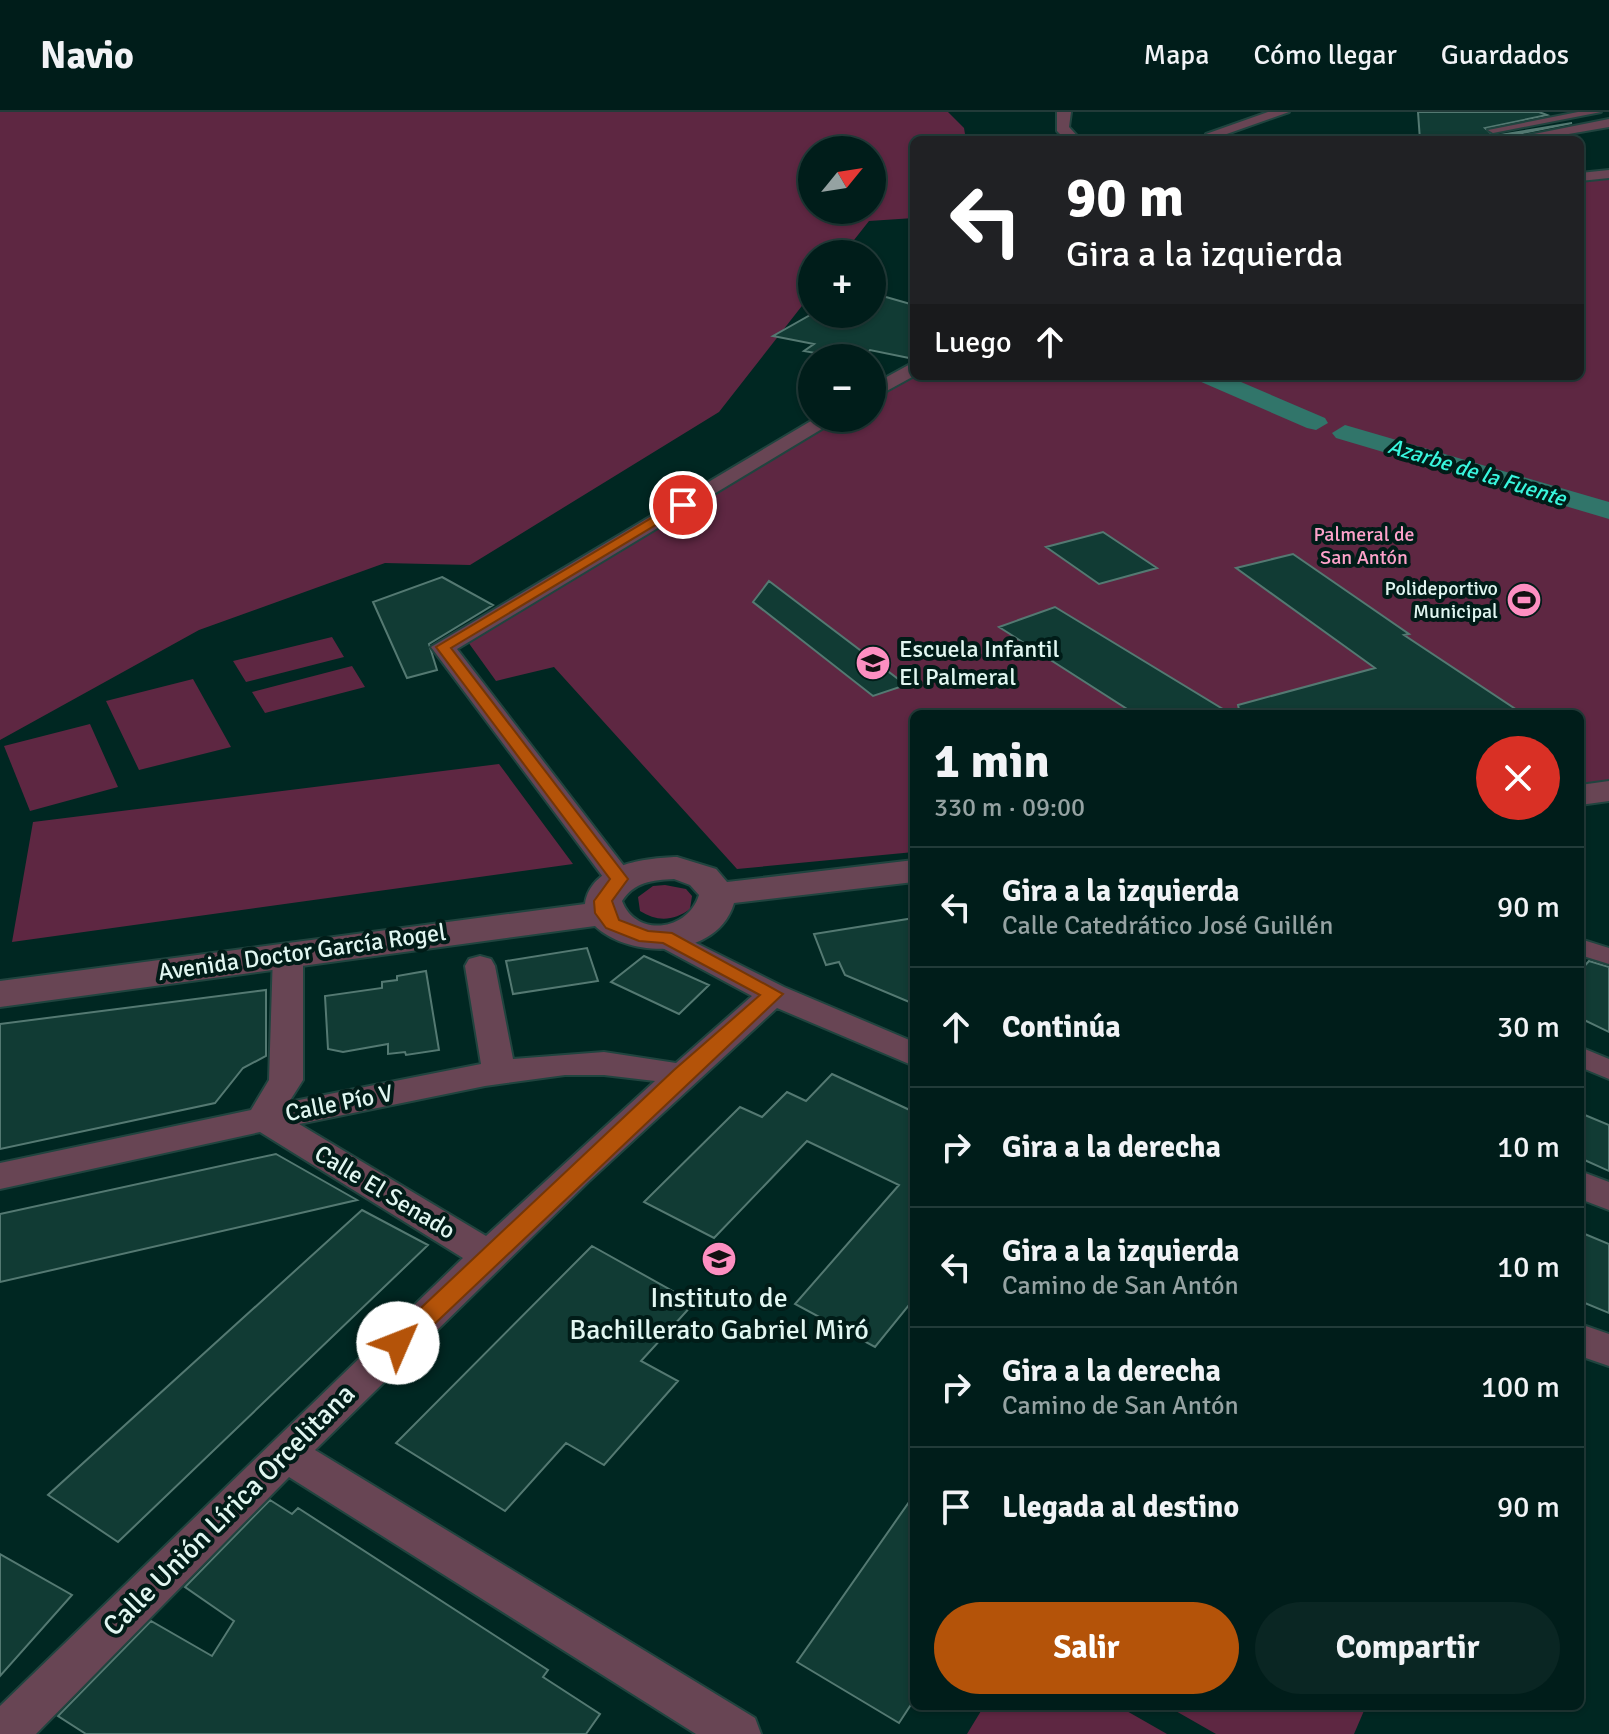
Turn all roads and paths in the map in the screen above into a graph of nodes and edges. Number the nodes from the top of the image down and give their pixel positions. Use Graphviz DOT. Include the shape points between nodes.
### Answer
graph roads {
  1 [pos="1064,112"];
  2 [pos="1282,112"];
  3 [pos="1596,112"];
  4 [pos="1266,114"];
  5 [pos="1560,119"];
  6 [pos="1609,123"];
  7 [pos="1585,127"];
  8 [pos="1493,130"];
  9 [pos="1609,131"];
  10 [pos="1070,136"];
  11 [pos="1214,136"];
  12 [pos="1533,136"];
  13 [pos="1609,138"];
  14 [pos="1584,142"];
  15 [pos="1609,174"];
  16 [pos="1584,177"];
  17 [pos="910,370"];
  18 [pos="886,385"];
  19 [pos="806,432"];
  20 [pos="1609,791"];
  21 [pos="1584,794"];
  22 [pos="910,871"];
  23 [pos="718,894"];
  24 [pos="612,896"];
  25 [pos="666,937"];
  26 [pos="1584,948"];
  27 [pos="288,954"];
  28 [pos="1609,956"];
  29 [pos="480,966"];
  30 [pos="0,994"];
  31 [pos="773,994"];
  32 [pos="910,1053"];
  33 [pos="1584,1058"];
  34 [pos="1609,1070"];
  35 [pos="499,1072"];
  36 [pos="681,1075"];
  37 [pos="263,1118"];
  38 [pos="0,1176"];
  39 [pos="1584,1186"];
  40 [pos="1609,1197"];
  41 [pos="489,1256"];
  42 [pos="1584,1341"];
  43 [pos="1609,1351"];
  44 [pos="285,1453"];
  45 [pos="4,1734"];
  46 [pos="738,1734"];
  1 -- 10 [label="street" via="1062,128"];
  2 -- 4 [label="street"];
  3 -- 5 [label="street"];
  4 -- 11 [label="street"];
  5 -- 7 [label="street"];
  5 -- 8 [label="street"];
  6 -- 7 [label="street"];
  7 -- 9 [label="street"];
  7 -- 12 [label="street"];
  13 -- 14 [label="street"];
  15 -- 16 [label="street"];
  17 -- 18 [label="street"];
  19 -- 24 [label="street" via="443,647"];
  20 -- 21 [label="street"];
  22 -- 23 [label="street"];
  23 -- 24 [label="street" via="703,877 677,868 646,869"];
  23 -- 25 [label="street" via="717,908 707,921"];
  24 -- 25 [label="street" via="612,924 627,932"];
  24 -- 27 [label="street, Avenida Doctor García Rogel"];
  25 -- 31 [label="street"];
  26 -- 28 [label="street"];
  27 -- 30 [label="street, Avenida Doctor García Rogel"];
  27 -- 37 [label="street" via="286,1080"];
  29 -- 35 [label="street"];
  31 -- 32 [label="street"];
  31 -- 36 [label="street, Calle Unión Lírica Orcelitana"];
  33 -- 34 [label="street"];
  35 -- 36 [label="street, Calle Pío V" via="645,1064"];
  35 -- 37 [label="street, Calle Pío V"];
  36 -- 41 [label="street, Calle Unión Lírica Orcelitana"];
  37 -- 38 [label="street, Calle Pío V"];
  37 -- 41 [label="street, Calle El Senado"];
  39 -- 40 [label="street"];
  41 -- 44 [label="street, Calle Unión Lírica Orcelitana"];
  42 -- 43 [label="street"];
  44 -- 45 [label="street, Calle Unión Lírica Orcelitana"];
  44 -- 46 [label="street"];
}
